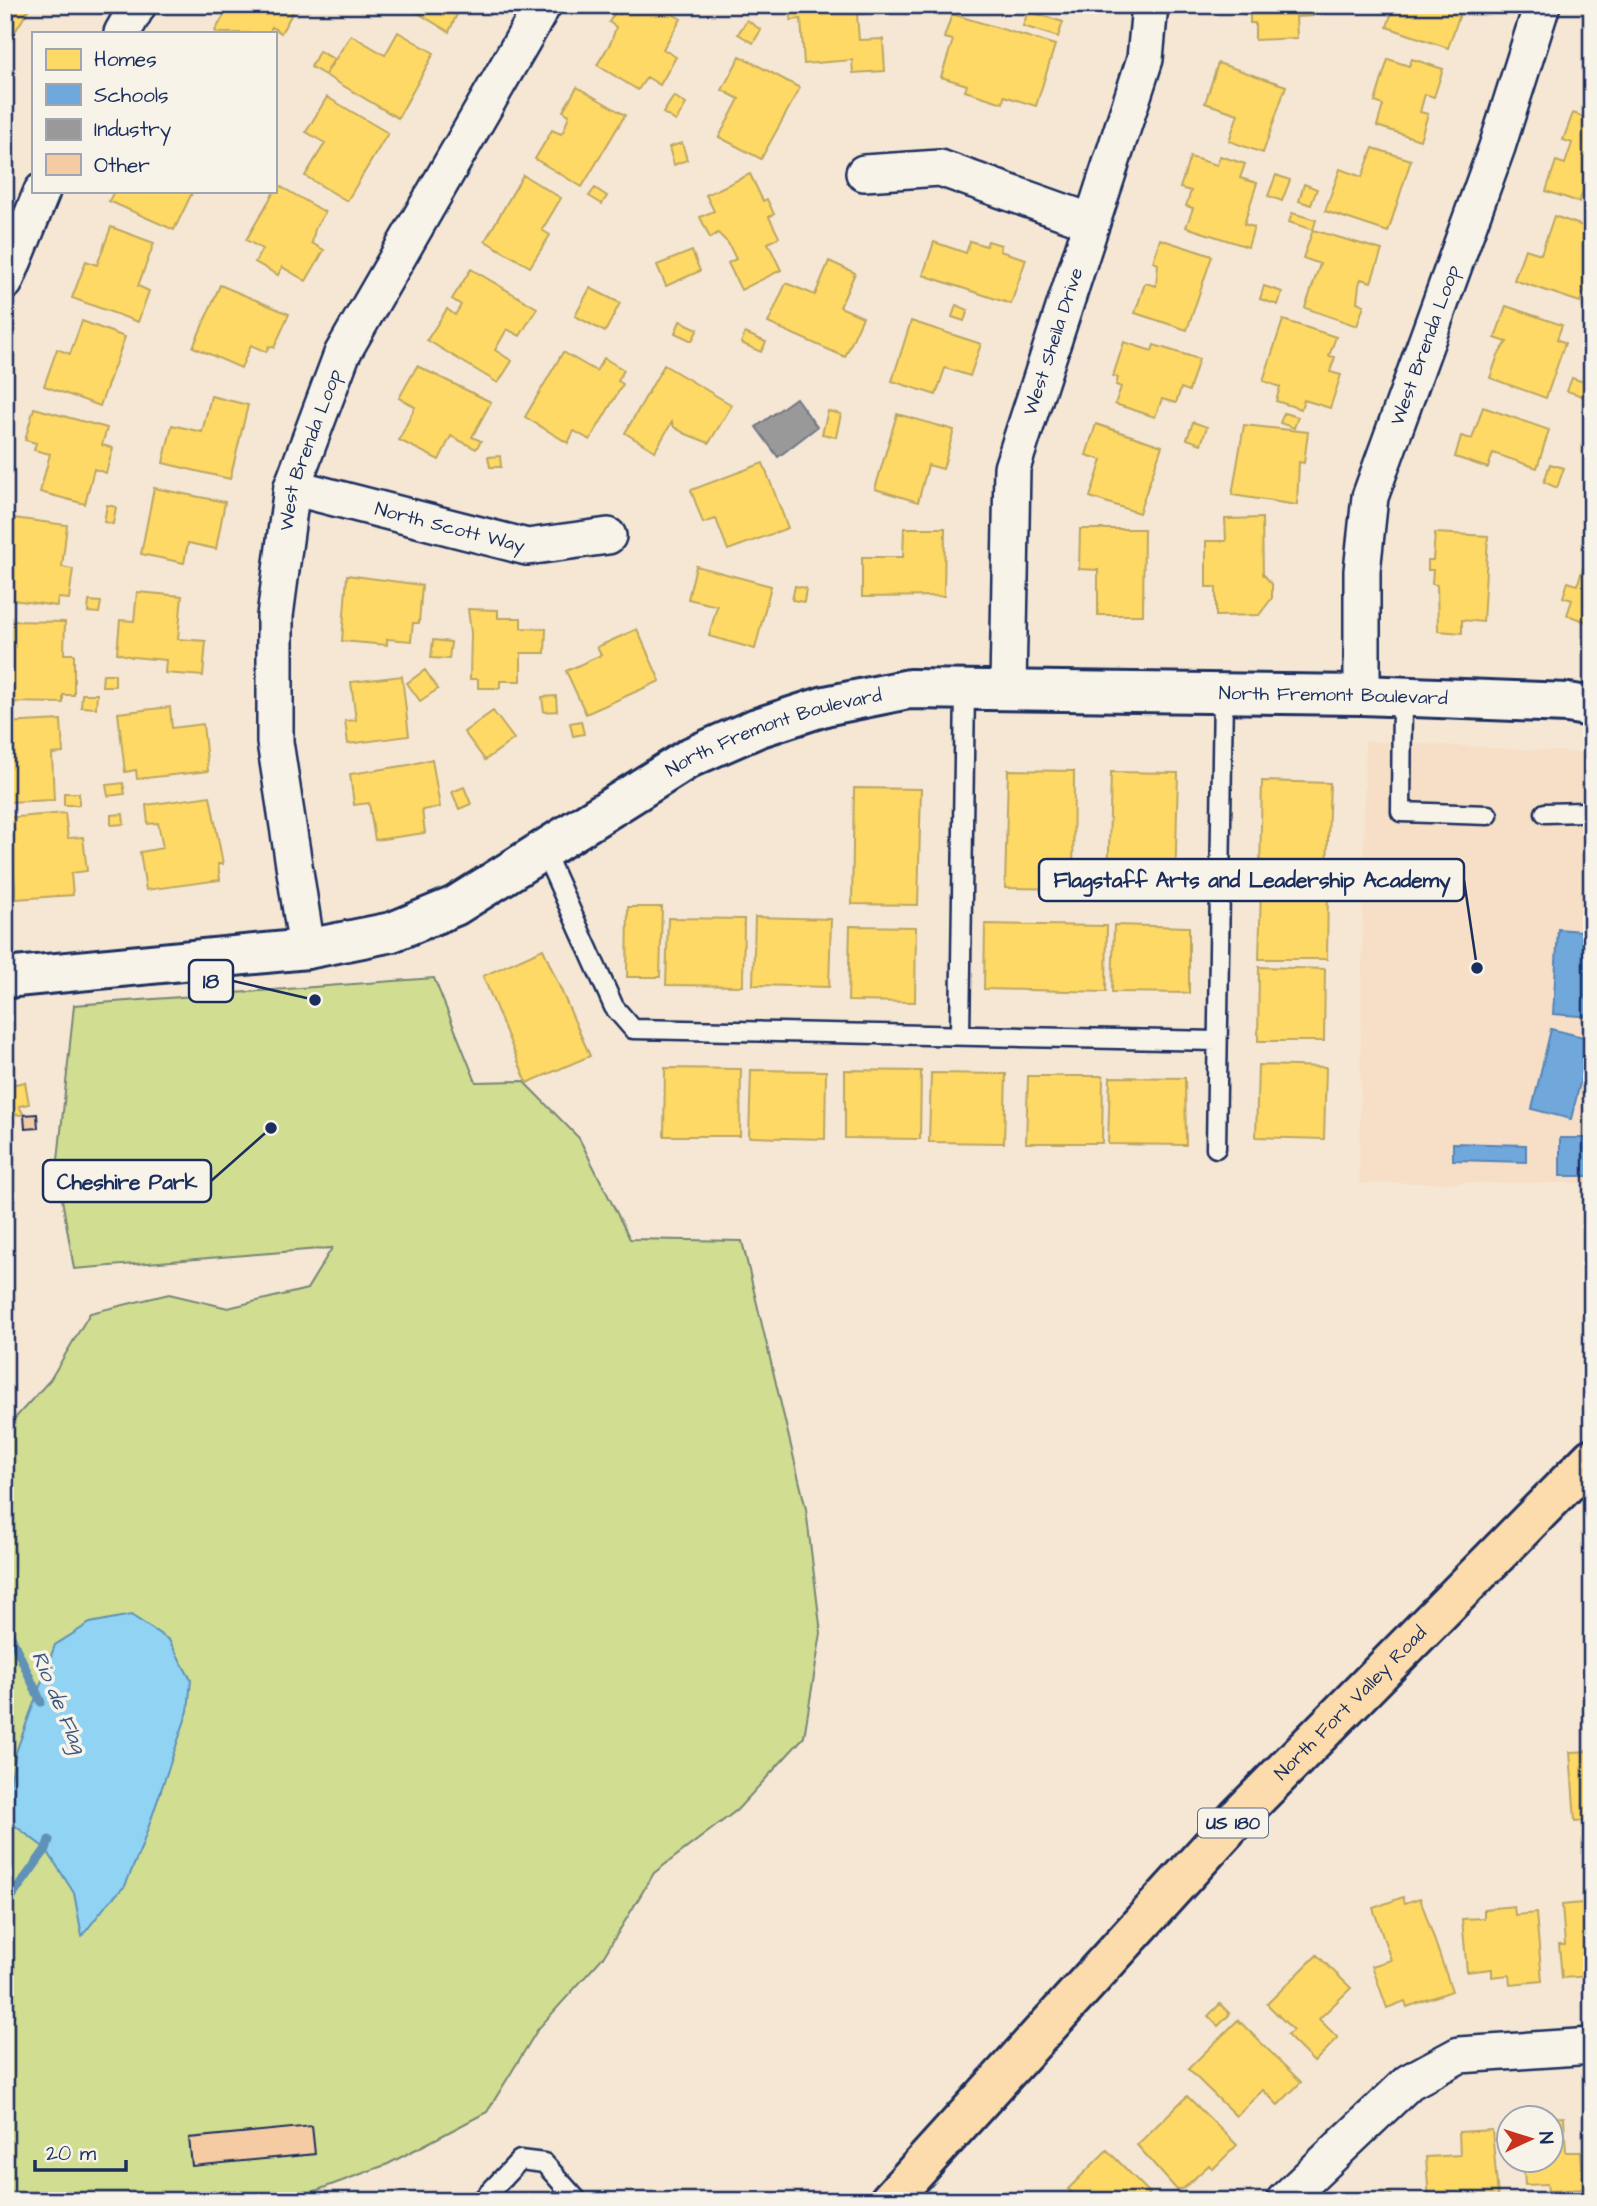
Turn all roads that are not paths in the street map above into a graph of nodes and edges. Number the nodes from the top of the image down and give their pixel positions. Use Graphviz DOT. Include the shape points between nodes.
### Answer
graph roads {
  1 [pos="138,5"];
  2 [pos="543,5"];
  3 [pos="1150,5"];
  4 [pos="1542,5"];
  5 [pos="123,32"];
  6 [pos="864,173"];
  7 [pos="42,192"];
  8 [pos="1092,222"];
  9 [pos="5,282"];
  10 [pos="292,487"];
  11 [pos="608,536"];
  12 [pos="965,689"];
  13 [pos="1007,689"];
  14 [pos="1223,693"];
  15 [pos="1362,695"];
  16 [pos="1402,696"];
  17 [pos="1592,707"];
  18 [pos="1592,809"];
  19 [pos="1545,813"];
  20 [pos="1488,815"];
  21 [pos="544,851"];
  22 [pos="307,949"];
  23 [pos="5,978"];
  24 [pos="960,1035"];
  25 [pos="1217,1041"];
  26 [pos="1216,1148"];
  27 [pos="1592,1458"];
  28 [pos="1592,2046"];
  29 [pos="481,2201"];
  30 [pos="578,2201"];
  31 [pos="889,2201"];
  32 [pos="1284,2201"];
  1 -- 5 [label="street"];
  2 -- 10 [label="street, West Brenda Loop" via="342,354"];
  3 -- 8 [label="street, West Sheila Drive" via="1145,59"];
  4 -- 15 [label="street, West Brenda Loop" via="1497,147 1370,498 1362,571"];
  6 -- 8 [label="street" via="940,168"];
  7 -- 9 [label="street"];
  8 -- 13 [label="street, West Sheila Drive" via="1012,468"];
  10 -- 11 [label="street, North Scott Way" via="527,547"];
  10 -- 22 [label="street, West Brenda Loop" via="275,617 275,742"];
  12 -- 13 [label="street, North Fremont Boulevard"];
  12 -- 21 [label="street, North Fremont Boulevard" via="909,689 825,706 757,729 691,757"];
  12 -- 24 [label="lane"];
  13 -- 14 [label="street, North Fremont Boulevard"];
  14 -- 15 [label="street, North Fremont Boulevard"];
  14 -- 25 [label="lane"];
  15 -- 16 [label="street, North Fremont Boulevard"];
  16 -- 17 [label="street, North Fremont Boulevard"];
  16 -- 20 [label="lane" via="1401,812"];
  18 -- 19 [label="lane"];
  21 -- 22 [label="street, North Fremont Boulevard" via="455,906 392,932"];
  21 -- 24 [label="lane" via="614,1007 634,1028"];
  22 -- 23 [label="street, North Fremont Boulevard"];
  24 -- 25 [label="lane"];
  25 -- 26 [label="lane"];
  27 -- 31 [label="main road, North Fort Valley Road / US 180" via="1237,1818"];
  28 -- 32 [label="street" via="1459,2055 1409,2082"];
  29 -- 30 [label="lane" via="520,2160 544,2163"];
}
